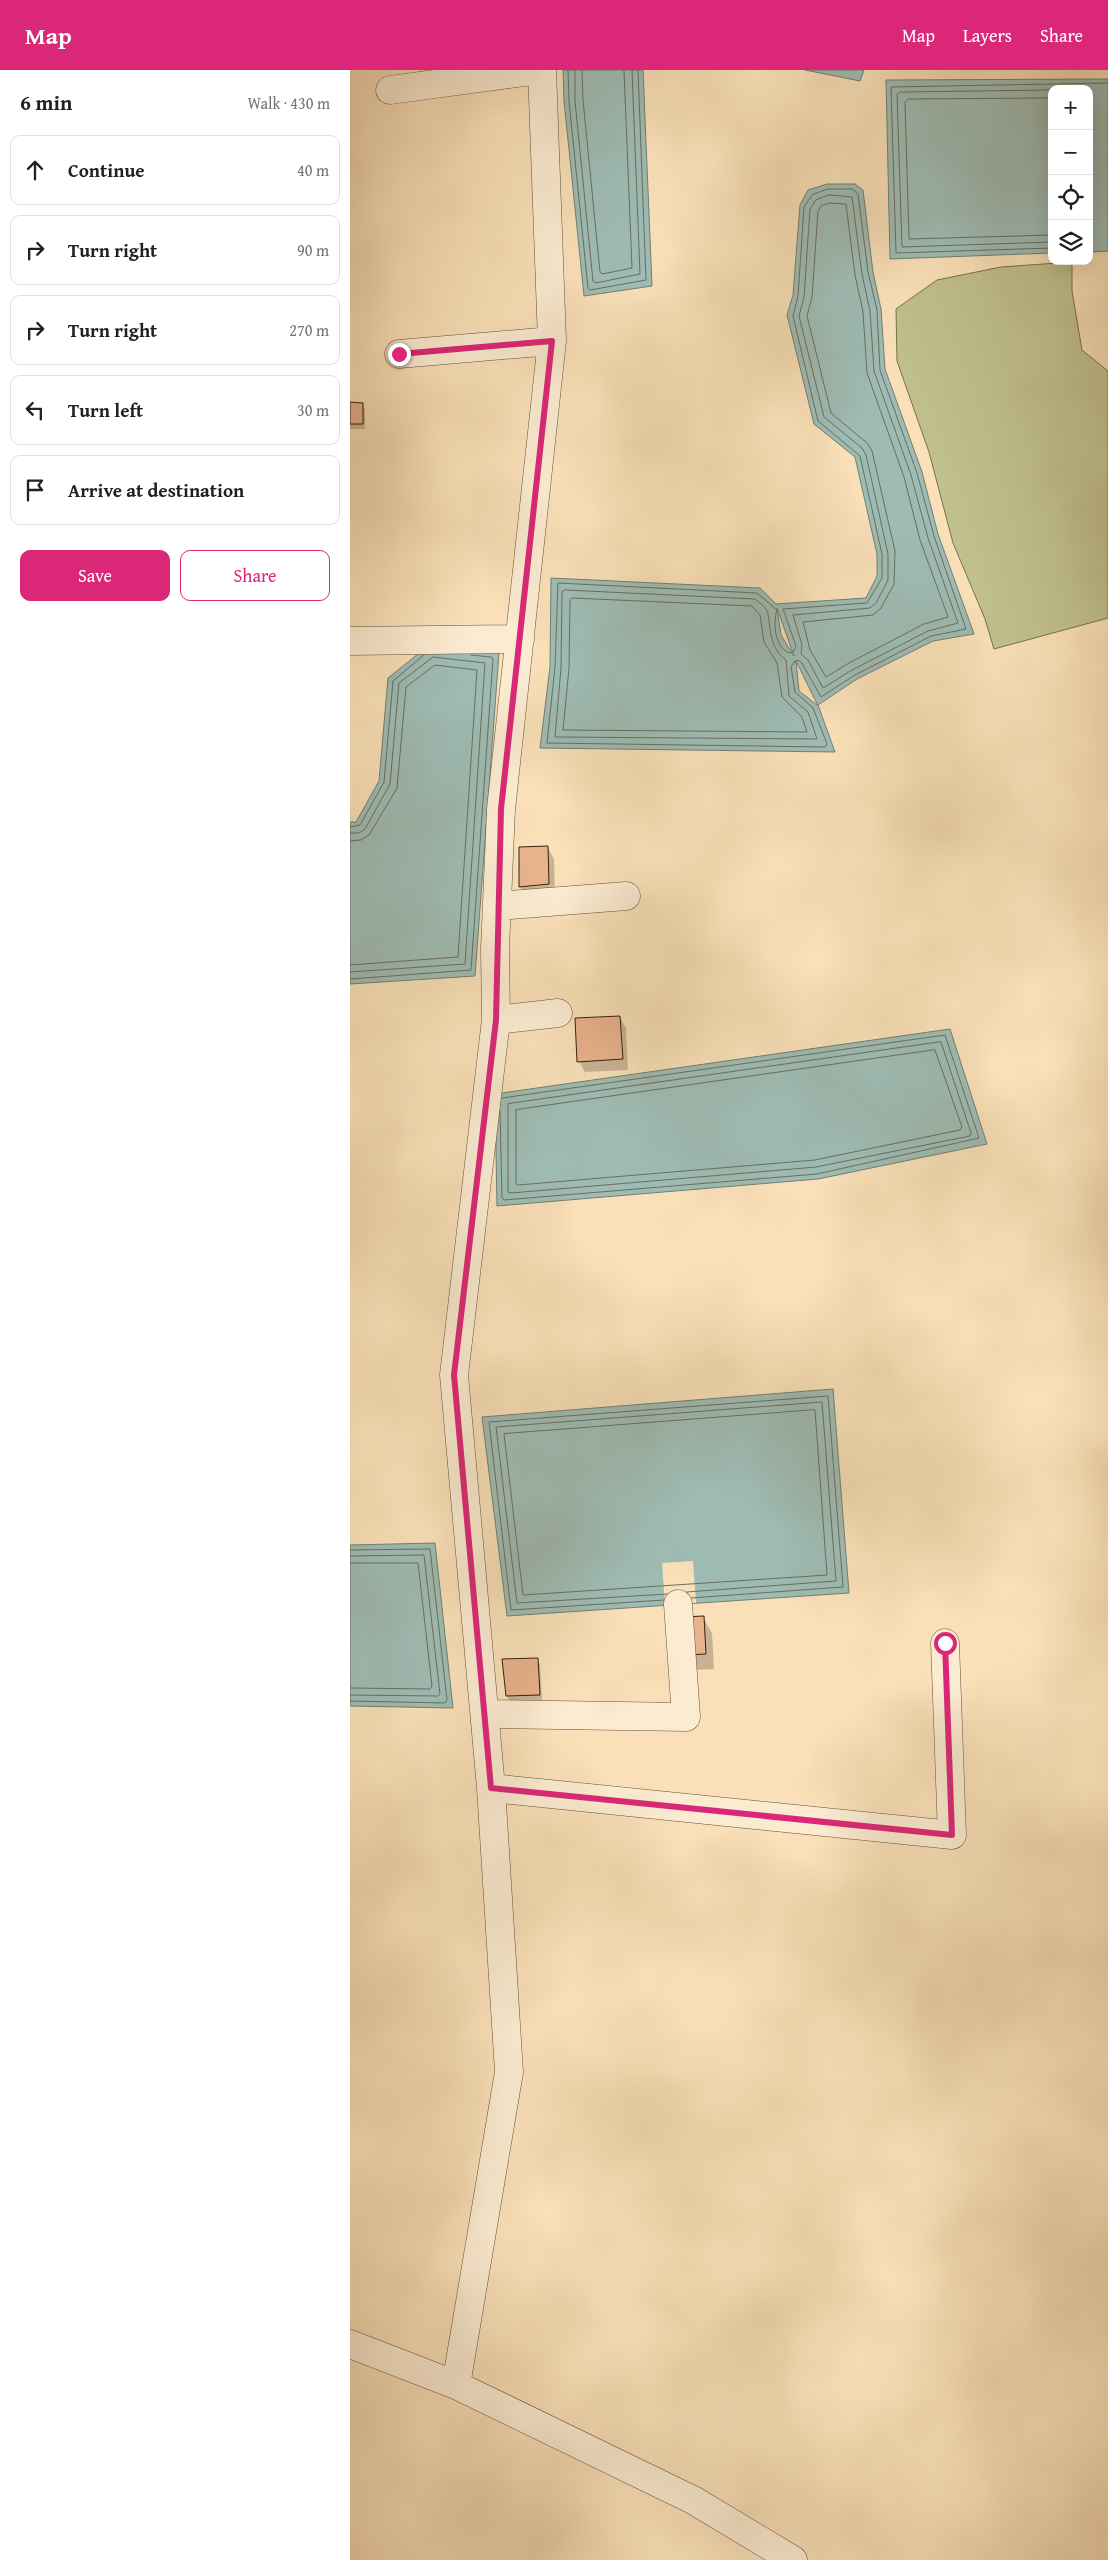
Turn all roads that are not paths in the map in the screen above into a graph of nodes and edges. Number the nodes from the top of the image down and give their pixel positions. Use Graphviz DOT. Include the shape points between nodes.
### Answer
graph roads {
  1 [pos="541,70"];
  2 [pos="390,90"];
  3 [pos="552,341"];
  4 [pos="399,354"];
  5 [pos="520,639"];
  6 [pos="350,641"];
  7 [pos="626,896"];
  8 [pos="497,906"];
  9 [pos="558,1013"];
  10 [pos="496,1020"];
  11 [pos="678,1604"];
  12 [pos="945,1643"];
  13 [pos="485,1714"];
  14 [pos="491,1788"];
  15 [pos="350,2344"];
  16 [pos="456,2385"];
  17 [pos="793,2560"];
  1 -- 2 [label="street"];
  1 -- 3 [label="street"];
  3 -- 4 [label="street"];
  3 -- 5 [label="street"];
  5 -- 6 [label="street"];
  5 -- 8 [label="street" via="501,809"];
  7 -- 8 [label="street"];
  8 -- 10 [label="street"];
  9 -- 10 [label="street"];
  10 -- 13 [label="street" via="454,1375"];
  11 -- 13 [label="street" via="686,1718"];
  12 -- 14 [label="street" via="952,1835"];
  13 -- 14 [label="street"];
  14 -- 16 [label="street" via="509,2072"];
  15 -- 16 [label="street"];
  16 -- 17 [label="street" via="693,2500"];
}
